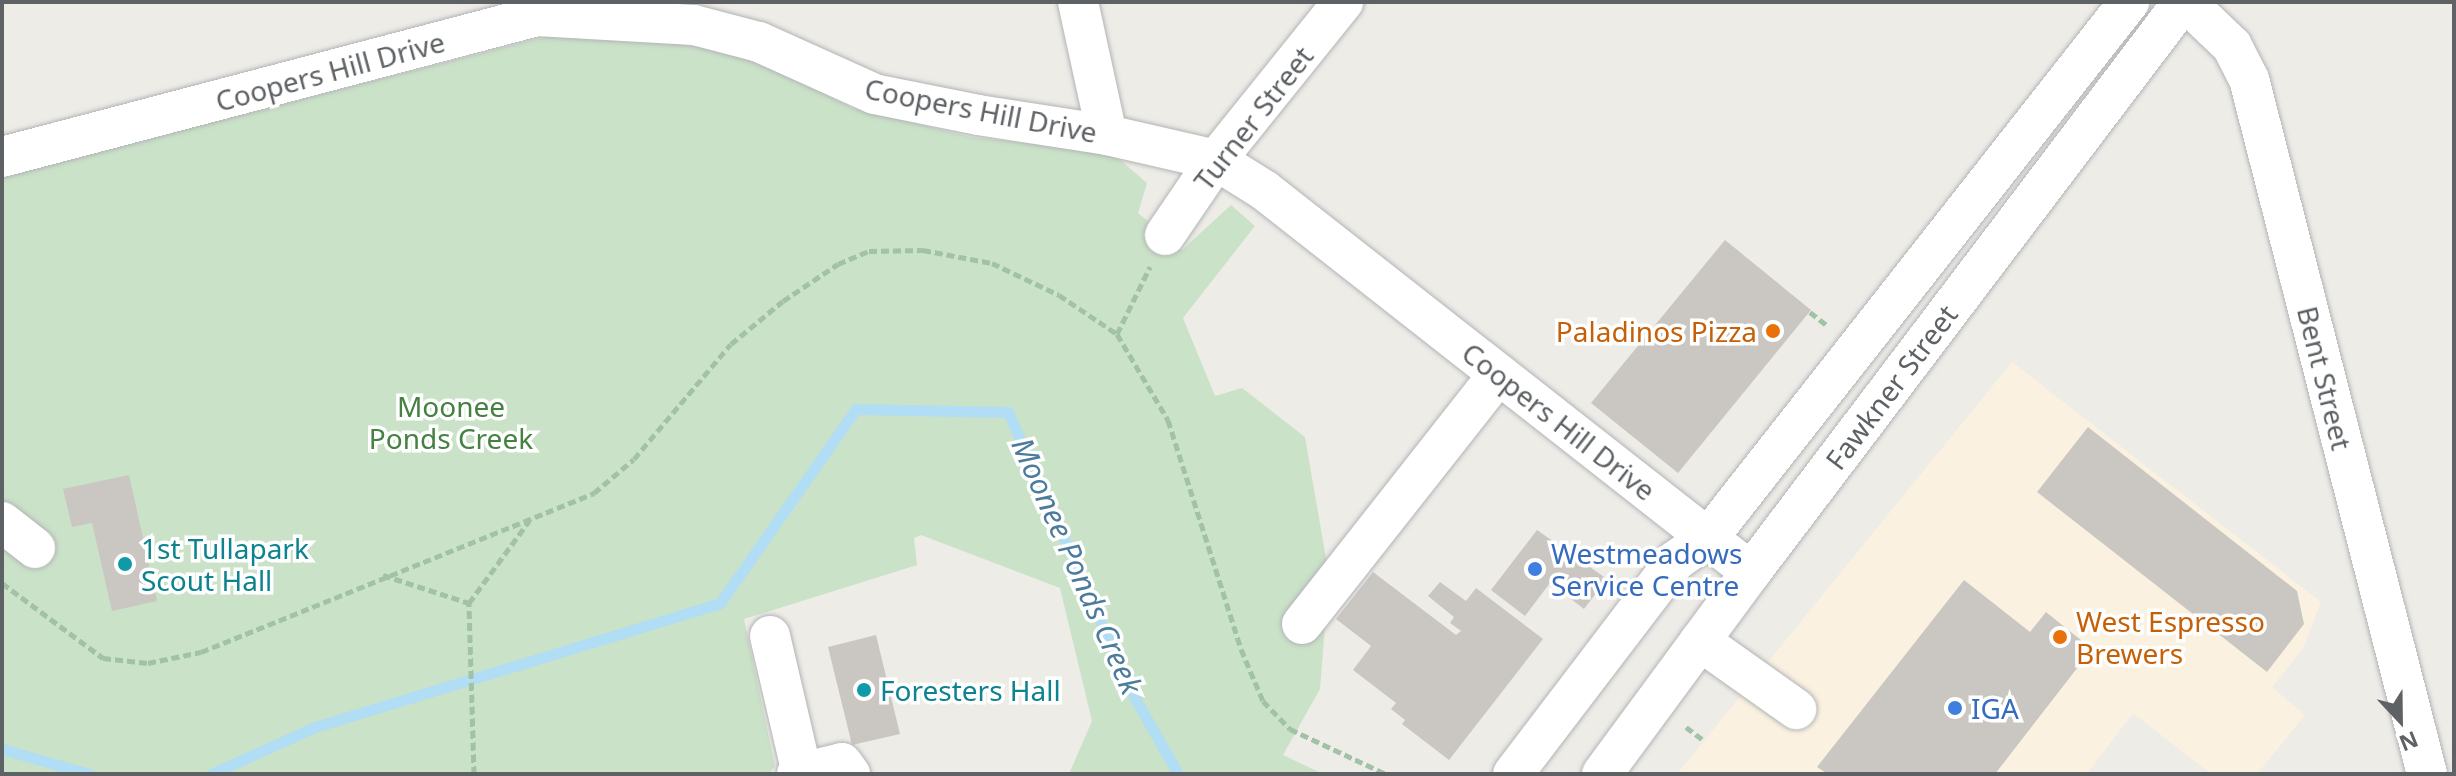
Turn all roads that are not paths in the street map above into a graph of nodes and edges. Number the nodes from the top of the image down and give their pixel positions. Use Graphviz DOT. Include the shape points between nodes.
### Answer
graph roads {
  1 [pos="1078,2"];
  2 [pos="1343,2"];
  3 [pos="2129,2"];
  4 [pos="2184,2"];
  5 [pos="1107,135"];
  6 [pos="2,157"];
  7 [pos="1216,160"];
  8 [pos="1165,235"];
  9 [pos="1499,374"];
  10 [pos="2,522"];
  11 [pos="1708,538"];
  12 [pos="35,548"];
  13 [pos="1751,572"];
  14 [pos="1302,624"];
  15 [pos="770,636"];
  16 [pos="1700,641"];
  17 [pos="1796,709"];
  18 [pos="799,774"];
  19 [pos="850,774"];
  20 [pos="1513,774"];
  21 [pos="1602,774"];
  22 [pos="2427,774"];
  1 -- 5 [label="street"];
  2 -- 7 [label="street, Turner Street"];
  3 -- 11 [label="street"];
  4 -- 13 [label="street, Fawkner Street"];
  4 -- 22 [label="street, Bent Street" via="2232,46 2249,79"];
  5 -- 6 [label="street, Coopers Hill Drive" via="874,94 759,42 694,25 537,16"];
  5 -- 7 [label="street, Coopers Hill Drive"];
  7 -- 8 [label="street, Turner Street"];
  7 -- 9 [label="street, Coopers Hill Drive" via="1264,190"];
  9 -- 11 [label="street, Coopers Hill Drive"];
  9 -- 14 [label="street"];
  10 -- 12 [label="street"];
  11 -- 13 [label="street, Coopers Hill Drive"];
  11 -- 20 [label="street" via="1675,561"];
  13 -- 16 [label="street, Fawkner Street"];
  15 -- 18 [label="street"];
  16 -- 17 [label="street"];
  16 -- 21 [label="street, Fawkner Street"];
  18 -- 19 [label="street" via="842,763"];
}
